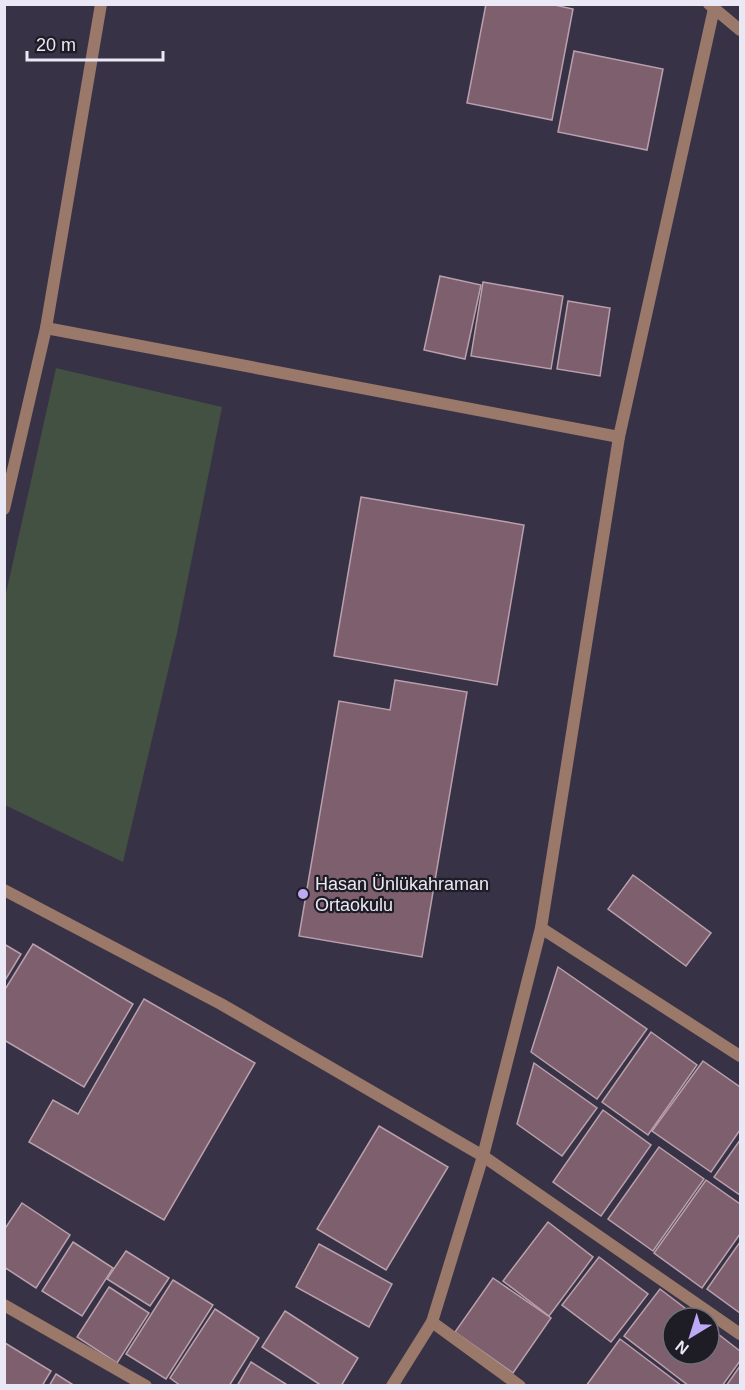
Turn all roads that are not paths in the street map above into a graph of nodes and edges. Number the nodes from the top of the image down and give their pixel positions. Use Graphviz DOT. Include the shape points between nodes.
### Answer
graph roads {
  1 [pos="101,4"];
  2 [pos="713,6"];
  3 [pos="741,30"];
  4 [pos="46,328"];
  5 [pos="620,437"];
  6 [pos="4,509"];
  7 [pos="4,890"];
  8 [pos="541,928"];
  9 [pos="741,1056"];
  10 [pos="483,1156"];
  11 [pos="4,1305"];
  12 [pos="432,1322"];
  13 [pos="741,1334"];
  14 [pos="146,1386"];
  15 [pos="392,1386"];
  16 [pos="520,1386"];
  1 -- 4 [label="street"];
  2 -- 3 [label="street"];
  2 -- 5 [label="street"];
  4 -- 5 [label="street"];
  4 -- 6 [label="street"];
  5 -- 8 [label="street"];
  7 -- 10 [label="street" via="221,1004"];
  8 -- 9 [label="street"];
  8 -- 10 [label="street"];
  10 -- 12 [label="street"];
  10 -- 13 [label="street"];
  11 -- 14 [label="street"];
  12 -- 15 [label="street"];
  12 -- 16 [label="street"];
}
